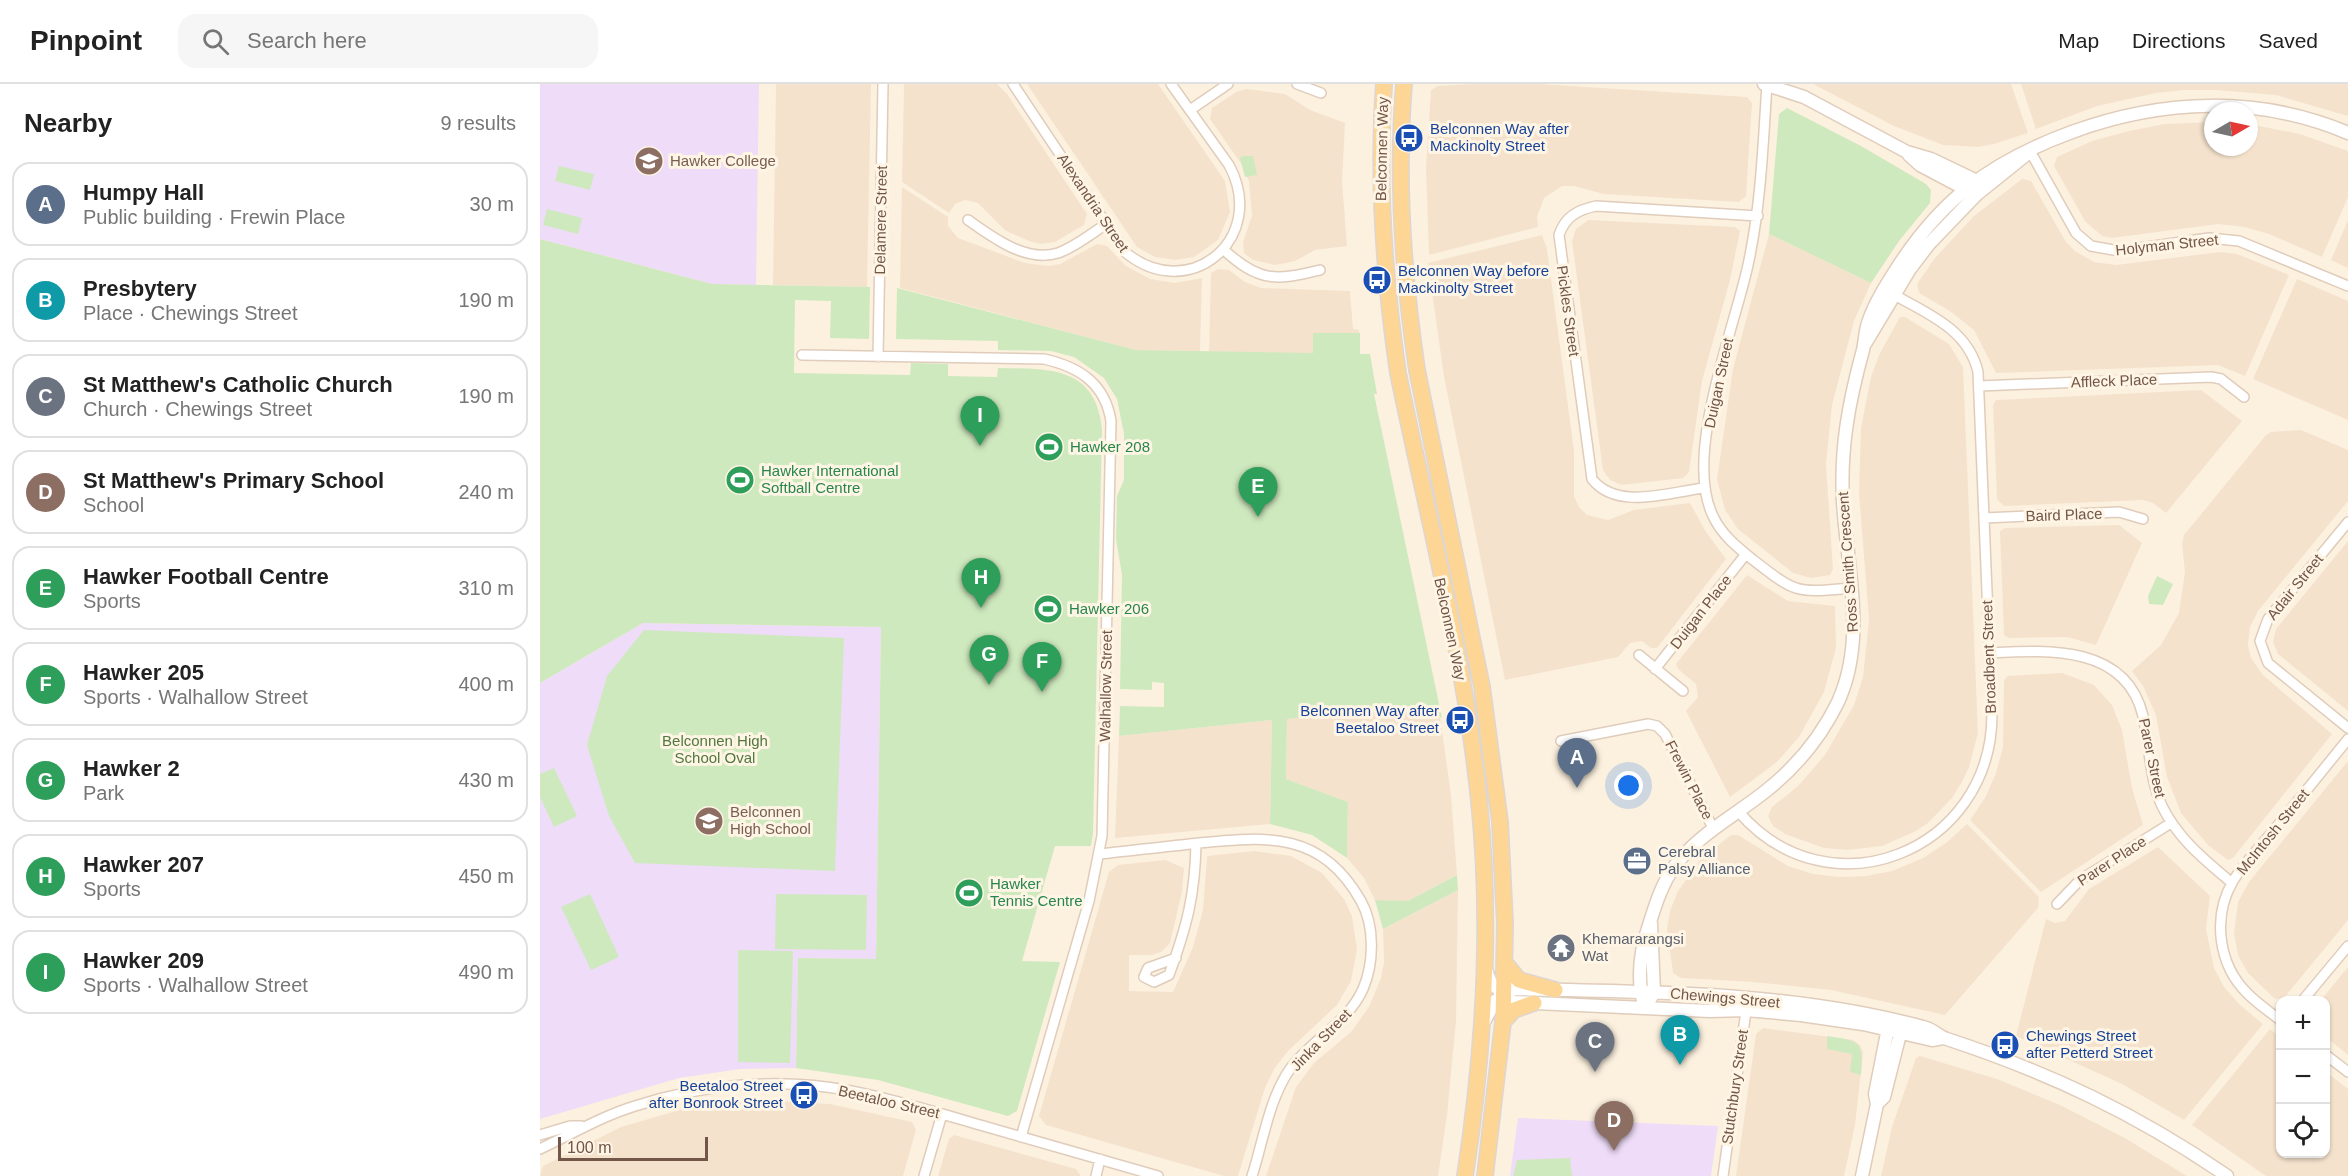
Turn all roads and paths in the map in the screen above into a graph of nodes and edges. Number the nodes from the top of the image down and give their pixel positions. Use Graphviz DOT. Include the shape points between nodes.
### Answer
graph roads {
  1 [pos="883,84"];
  2 [pos="1013,84"];
  3 [pos="1172,84"];
  4 [pos="1228,84"];
  5 [pos="1297,84"];
  6 [pos="1384,84"];
  7 [pos="1404,84"];
  8 [pos="1765,84"];
  9 [pos="1321,93"];
  10 [pos="1190,110"];
  11 [pos="2348,134"];
  12 [pos="2030,151"];
  13 [pos="1907,152"];
  14 [pos="1941,176"];
  15 [pos="1975,180"];
  16 [pos="1987,186"];
  17 [pos="1971,192"];
  18 [pos="1942,211"];
  19 [pos="1758,216"];
  20 [pos="968,220"];
  21 [pos="1106,224"];
  22 [pos="1224,250"];
  23 [pos="1320,270"];
  24 [pos="2348,286"];
  25 [pos="1889,292"];
  26 [pos="802,355"];
  27 [pos="878,357"];
  28 [pos="1417,370"];
  29 [pos="1398,373"];
  30 [pos="1979,386"];
  31 [pos="2244,397"];
  32 [pos="1704,488"];
  33 [pos="1984,518"];
  34 [pos="2143,519"];
  35 [pos="2348,522"];
  36 [pos="1746,554"];
  37 [pos="1851,588"];
  38 [pos="1989,653"];
  39 [pos="1639,655"];
  40 [pos="1655,669"];
  41 [pos="1479,676"];
  42 [pos="1461,680"];
  43 [pos="1683,691"];
  44 [pos="2348,729"];
  45 [pos="2348,739"];
  46 [pos="1561,741"];
  47 [pos="1738,810"];
  48 [pos="2171,823"];
  49 [pos="1713,828"];
  50 [pos="1196,843"];
  51 [pos="1100,854"];
  52 [pos="2232,883"];
  53 [pos="2057,904"];
  54 [pos="1651,919"];
  55 [pos="2348,946"];
  56 [pos="1176,958"];
  57 [pos="1505,963"];
  58 [pos="1485,969"];
  59 [pos="1555,990"];
  60 [pos="1640,992"];
  61 [pos="1654,992"];
  62 [pos="1504,994"];
  63 [pos="2306,996"];
  64 [pos="1533,1003"];
  65 [pos="1747,1004"];
  66 [pos="1645,1008"];
  67 [pos="2276,1017"];
  68 [pos="1503,1022"];
  69 [pos="1895,1026"];
  70 [pos="1482,1029"];
  71 [pos="2330,1059"];
  72 [pos="2348,1072"];
  73 [pos="942,1114"];
  74 [pos="581,1126"];
  75 [pos="540,1135"];
  76 [pos="1022,1137"];
  77 [pos="540,1149"];
  78 [pos="1100,1160"];
  79 [pos="924,1176"];
  80 [pos="1095,1176"];
  81 [pos="1158,1176"];
  82 [pos="1252,1176"];
  83 [pos="1465,1176"];
  84 [pos="1485,1176"];
  85 [pos="1723,1176"];
  86 [pos="1862,1176"];
  87 [pos="2227,1176"];
  1 -- 27 [label="street, Delamere Street"];
  2 -- 21 [label="street, Alexandria Street"];
  3 -- 10 [label="street"];
  4 -- 10 [label="street"];
  5 -- 9 [label="street"];
  6 -- 29 [label="main road, Belconnen Way" via="1381,216"];
  7 -- 28 [label="main road, Belconnen Way" via="1401,224"];
  8 -- 13 [label="street" via="1804,98"];
  8 -- 19 [label="street, Duigan Street"];
  10 -- 22 [label="street" via="1229,165 1241,195 1239,219"];
  11 -- 12 [label="street, Ross Smith Crescent" via="2319,122 2266,110 2192,106 2099,122"];
  12 -- 15 [label="street, Ross Smith Crescent" via="2007,159"];
  12 -- 16 [label="street, Ross Smith Crescent"];
  12 -- 24 [label="street, Holyman Street" via="2076,233 2091,246 2120,251 2209,238 2239,241"];
  13 -- 14 [label="street" via="1920,165"];
  13 -- 15 [label="street"];
  14 -- 17 [label="street"];
  14 -- 18 [label="street" via="1947,190"];
  15 -- 16 [label="street"];
  15 -- 17 [label="street, Ross Smith Crescent"];
  16 -- 17 [label="street, Ross Smith Crescent"];
  17 -- 18 [label="street, Ross Smith Crescent"];
  17 -- 25 [label="street, Ross Smith Crescent"];
  18 -- 25 [label="street, Ross Smith Crescent" via="1904,256"];
  19 -- 32 [label="street, Duigan Street" via="1714,390"];
  19 -- 32 [label="street, Pickles Street" via="1596,206 1569,217 1559,235 1592,479 1603,491 1621,497"];
  20 -- 21 [label="street" via="1001,242 1031,254 1045,255 1072,246"];
  21 -- 22 [label="street, Alexandria Street" via="1125,252 1150,268 1190,269"];
  22 -- 23 [label="street" via="1256,274 1289,278"];
  25 -- 30 [label="street, Broadbent Street" via="1958,334 1976,363"];
  25 -- 37 [label="street, Ross Smith Crescent" via="1868,321 1848,405 1842,465"];
  26 -- 27 [label="street, Walhallow Street"];
  27 -- 51 [label="street, Walhallow Street" via="1062,363 1097,386 1108,406 1111,421"];
  28 -- 29 [label="main road"];
  28 -- 41 [label="main road, Belconnen Way"];
  29 -- 42 [label="main road, Belconnen Way"];
  30 -- 31 [label="street, Affleck Place" via="2211,377 2221,379"];
  30 -- 33 [label="street, Broadbent Street"];
  32 -- 36 [label="street, Duigan Street" via="1717,525"];
  33 -- 34 [label="street, Baird Place" via="2119,512"];
  33 -- 38 [label="street, Broadbent Street"];
  35 -- 44 [label="street, Adair Street" via="2268,619 2260,641 2268,663"];
  36 -- 37 [label="street, Duigan Street" via="1796,590"];
  36 -- 40 [label="street, Duigan Place"];
  37 -- 47 [label="street, Ross Smith Crescent" via="1853,645 1835,707 1789,771"];
  38 -- 47 [label="street, Broadbent Street" via="1992,733 1988,754 1977,784 1960,812 1932,837 1886,858 1861,863 1822,861 1797,855 1776,844 1754,830"];
  38 -- 48 [label="street, Parer Street" via="2071,653 2091,658 2122,680 2141,710 2157,794"];
  39 -- 40 [label="street"];
  40 -- 43 [label="street"];
  41 -- 42 [label="main road"];
  41 -- 57 [label="main road, Belconnen Way" via="1495,772"];
  42 -- 58 [label="main road, Belconnen Way" via="1478,790 1485,879"];
  45 -- 52 [label="street, McIntosh Street"];
  46 -- 49 [label="street, Frewin Place" via="1648,724 1657,726 1665,734"];
  47 -- 49 [label="street, Ross Smith Crescent"];
  48 -- 52 [label="street, Parer Street" via="2192,849"];
  48 -- 53 [label="street, Parer Place" via="2080,880"];
  49 -- 54 [label="street, Ross Smith Crescent" via="1673,868 1660,890"];
  50 -- 51 [label="street, Jinka Street"];
  50 -- 56 [label="street" via="1193,899"];
  50 -- 82 [label="street, Jinka Street" via="1260,838 1311,849 1342,872 1364,907 1368,921 1370,962 1362,990 1339,1024 1310,1048 1284,1080"];
  51 -- 76 [label="street, Walhallow Street"];
  52 -- 67 [label="street, McIntosh Street" via="2220,921 2226,960 2248,994"];
  54 -- 60 [label="street, Ross Smith Crescent" via="1644,938"];
  54 -- 61 [label="street, Ross Smith Crescent"];
  55 -- 63 [label="street"];
  57 -- 59 [label="main road" via="1519,980"];
  57 -- 62 [label="main road, Belconnen Way"];
  58 -- 62 [label="street" via="1491,983"];
  58 -- 70 [label="main road, Belconnen Way"];
  59 -- 60 [label="street, Chewings Street"];
  59 -- 62 [label="street, Chewings Street" via="1513,989"];
  60 -- 61 [label="street, Chewings Street"];
  60 -- 66 [label="street, Ross Smith Crescent"];
  61 -- 65 [label="street, Chewings Street" via="1711,993"];
  61 -- 66 [label="street"];
  62 -- 64 [label="street, Chewings Street" via="1513,1002"];
  62 -- 68 [label="main road, Belconnen Way"];
  62 -- 70 [label="street" via="1489,1009"];
  64 -- 66 [label="street, Chewings Street"];
  64 -- 68 [label="main road" via="1514,1010"];
  65 -- 66 [label="street, Chewings Street"];
  65 -- 69 [label="street, Chewings Street"];
  65 -- 85 [label="street, Stutchbury Street"];
  68 -- 84 [label="main road, Belconnen Way"];
  69 -- 86 [label="street" via="1875,1094 1877,1104"];
  69 -- 87 [label="street, Chewings Street" via="1933,1030 1943,1038 2083,1090 2173,1140"];
  70 -- 83 [label="main road, Belconnen Way"];
  71 -- 72 [label="street"];
  73 -- 74 [label="street, Beetaloo Street" via="848,1090 764,1084 698,1090 636,1105"];
  73 -- 76 [label="street, Beetaloo Street"];
  73 -- 79 [label="street"];
  74 -- 75 [label="street, Beetaloo Street"];
  74 -- 77 [label="street, Beetaloo Street" via="573,1134"];
  76 -- 78 [label="street, Beetaloo Street"];
  78 -- 80 [label="street"];
  78 -- 81 [label="street, Beetaloo Street"];
}
